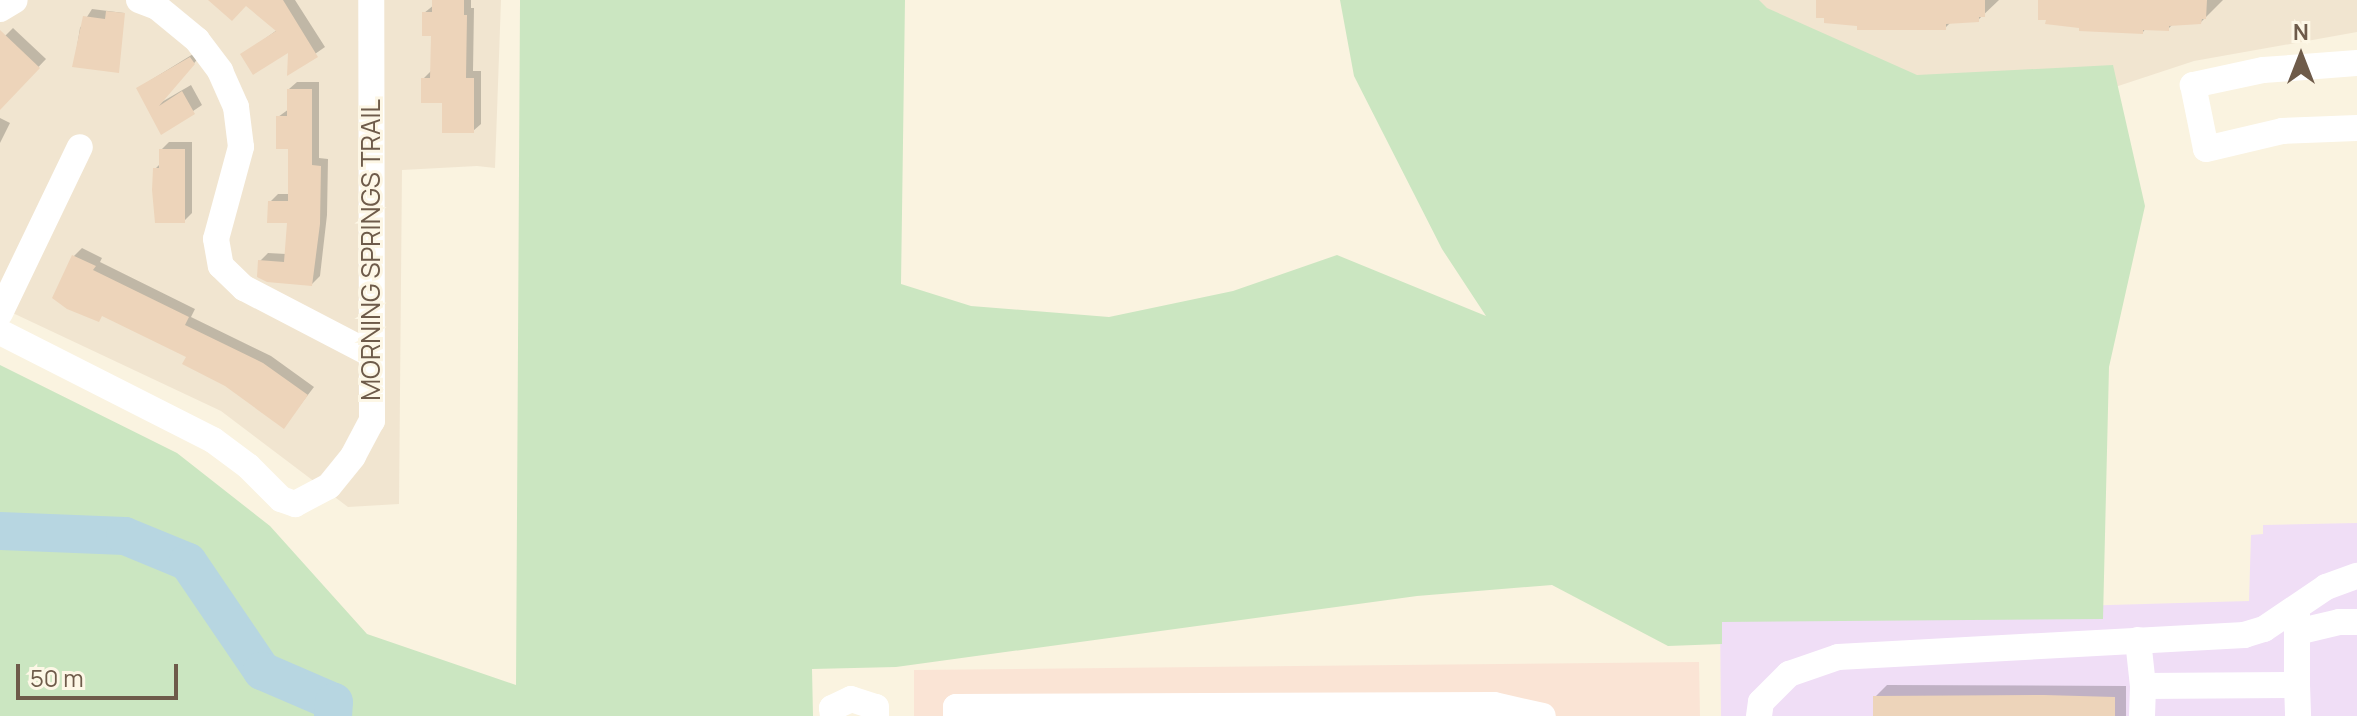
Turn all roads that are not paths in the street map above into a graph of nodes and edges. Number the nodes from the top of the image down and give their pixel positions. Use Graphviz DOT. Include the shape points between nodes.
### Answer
graph roads {
  1 [pos="15,0"];
  2 [pos="139,0"];
  3 [pos="371,0"];
  4 [pos="0,9"];
  5 [pos="2357,63"];
  6 [pos="2357,128"];
  7 [pos="80,147"];
  8 [pos="0,313"];
  9 [pos="0,332"];
  10 [pos="371,354"];
  11 [pos="2357,576"];
  12 [pos="2297,620"];
  13 [pos="2357,622"];
  14 [pos="2138,640"];
  15 [pos="2297,685"];
  16 [pos="2143,686"];
  17 [pos="833,716"];
  18 [pos="876,716"];
  19 [pos="956,716"];
  20 [pos="1543,716"];
  21 [pos="1759,716"];
  22 [pos="2142,716"];
  23 [pos="2298,716"];
  1 -- 4 [label="street"];
  2 -- 10 [label="street" via="157,7 197,40 220,71 236,107 241,147 216,239 221,266 244,288"];
  3 -- 10 [label="street, MORNING SPRINGS TRAIL"];
  5 -- 6 [label="street" via="2263,70 2193,85 2206,149 2282,131"];
  7 -- 8 [label="street"];
  9 -- 10 [label="street, MORNING SPRINGS TRAIL" via="213,440 281,499 295,504 329,486 372,421"];
  11 -- 12 [label="street" via="2326,587"];
  12 -- 13 [label="street"];
  12 -- 14 [label="street" via="2244,635"];
  12 -- 15 [label="street"];
  14 -- 16 [label="street"];
  14 -- 21 [label="street" via="1838,657 1789,674 1761,702"];
  15 -- 16 [label="street"];
  15 -- 23 [label="street"];
  16 -- 22 [label="street"];
  17 -- 18 [label="street" via="832,708 851,699 876,707"];
  19 -- 20 [label="street" via="956,707 1447,705 1494,705"];
}
